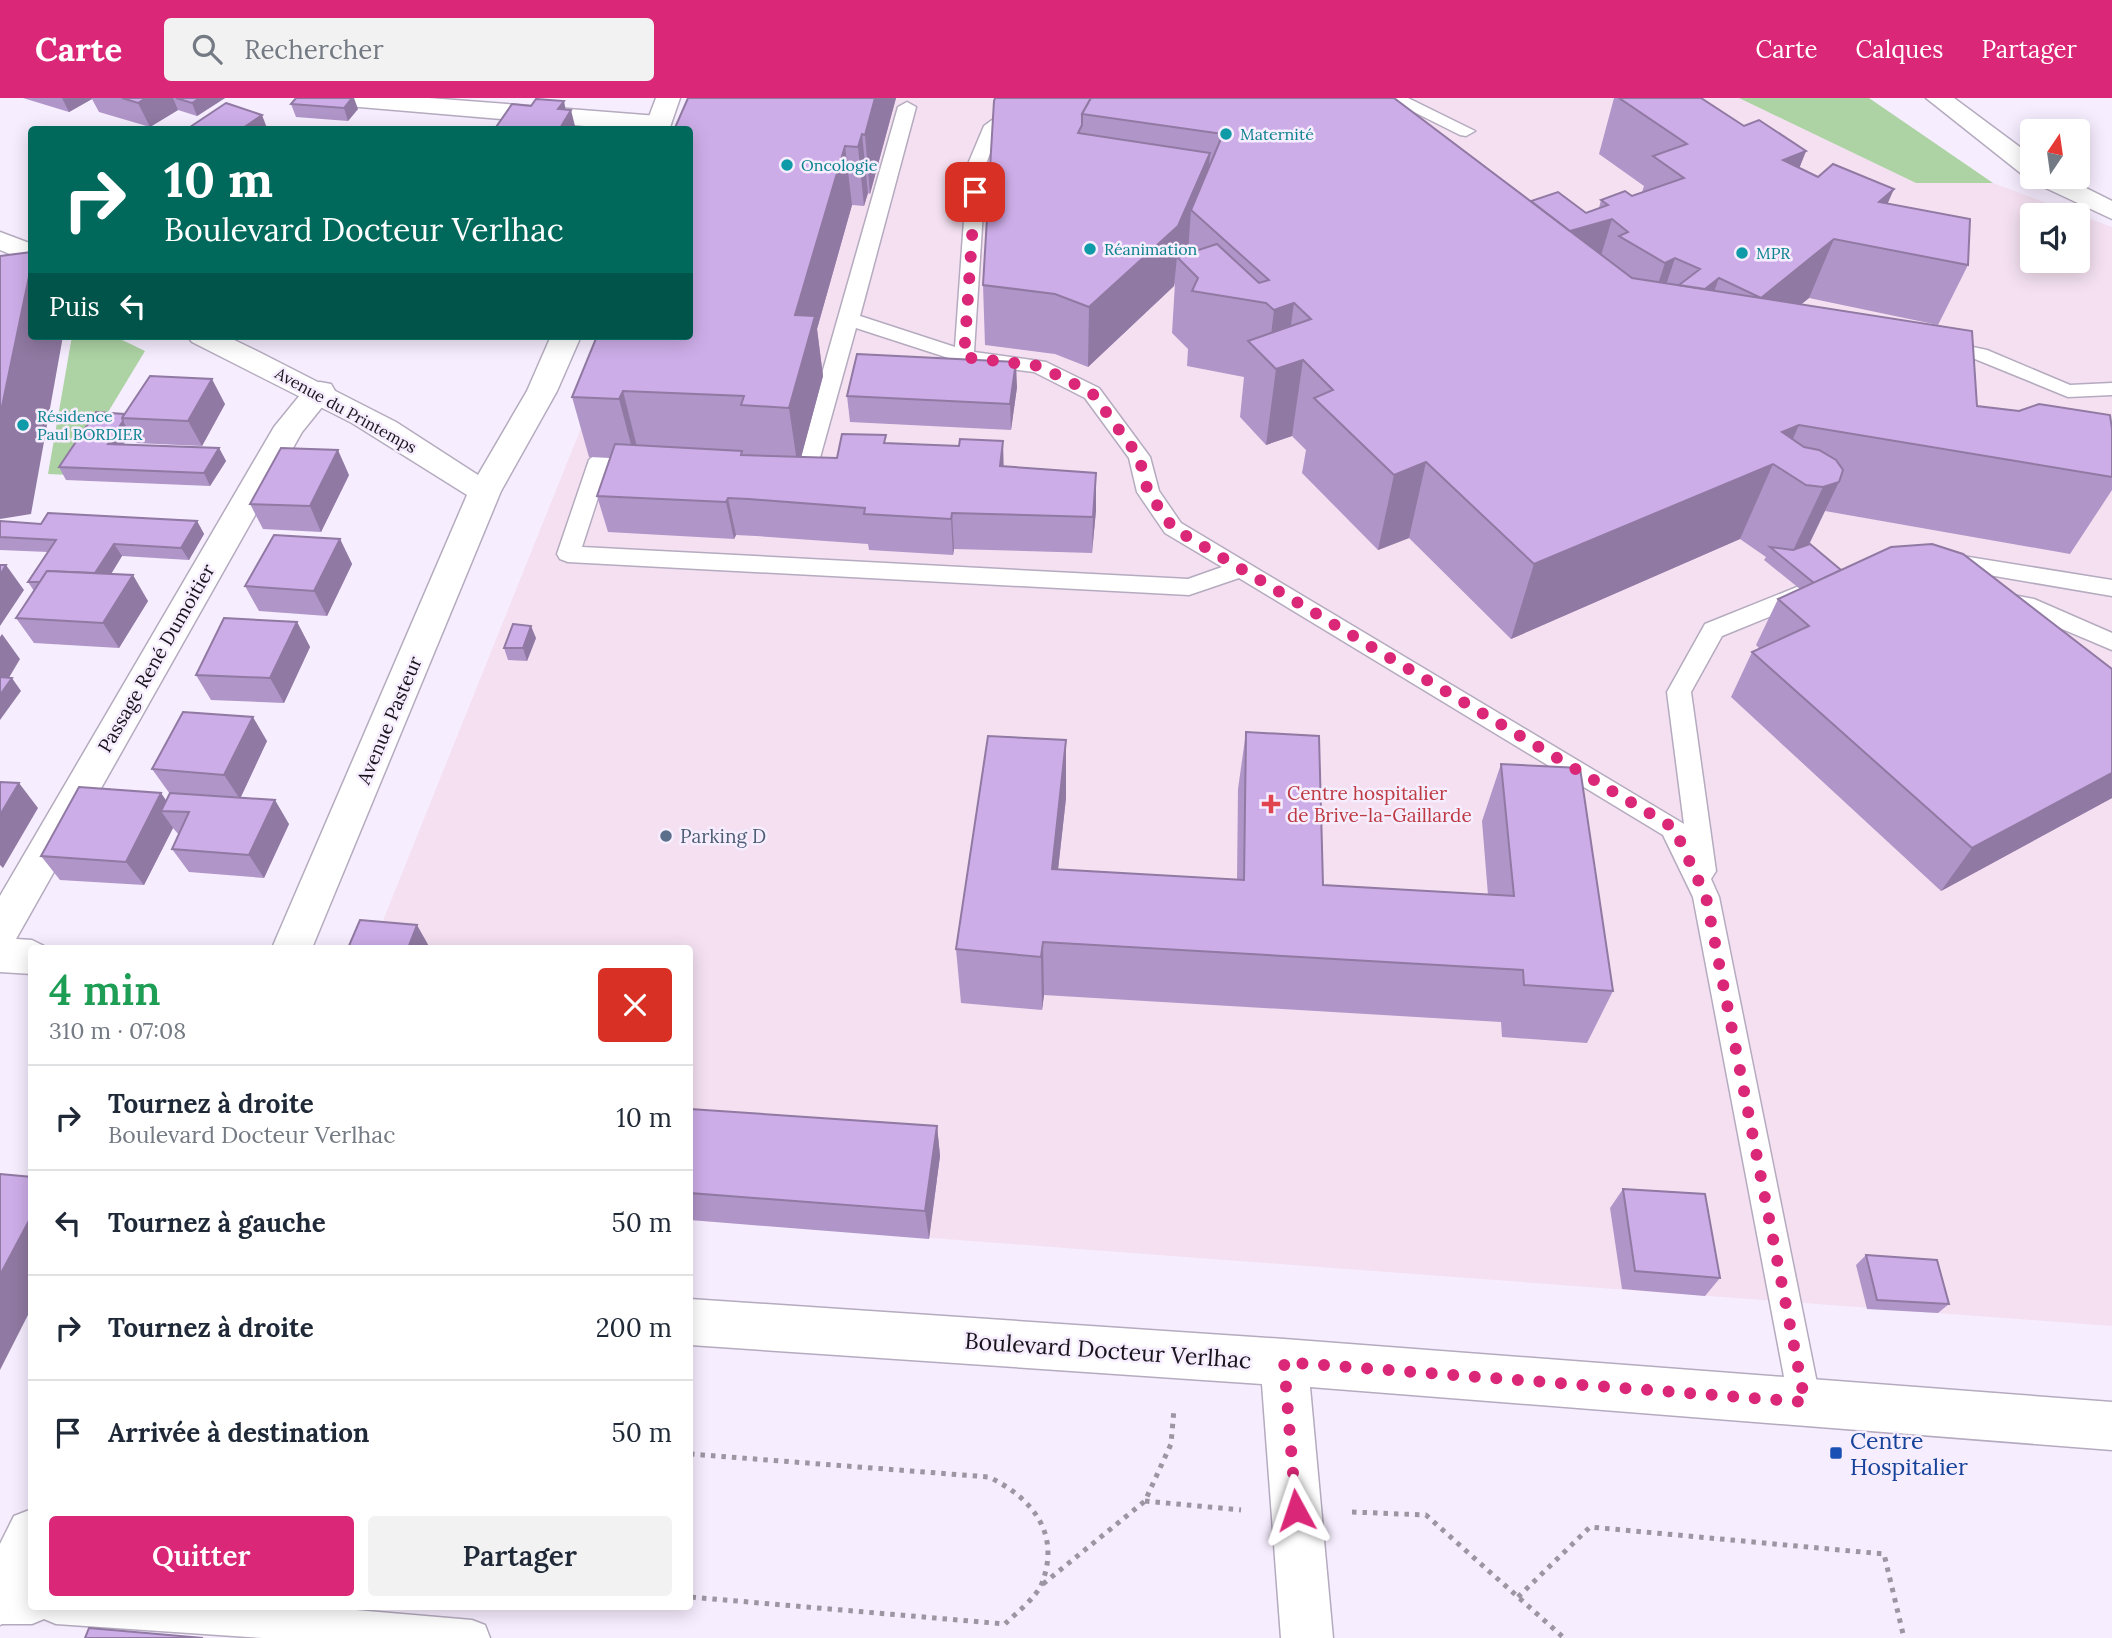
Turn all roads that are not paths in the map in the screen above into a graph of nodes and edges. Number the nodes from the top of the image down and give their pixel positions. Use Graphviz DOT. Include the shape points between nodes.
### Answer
graph roads {
  1 [pos="336,98"];
  2 [pos="668,98"];
  3 [pos="1033,98"];
  4 [pos="1394,98"];
  5 [pos="1938,98"];
  6 [pos="907,107"];
  7 [pos="646,126"];
  8 [pos="657,126"];
  9 [pos="1466,131"];
  10 [pos="2020,160"];
  11 [pos="2067,189"];
  12 [pos="2112,211"];
  13 [pos="0,240"];
  14 [pos="28,253"];
  15 [pos="849,319"];
  16 [pos="211,340"];
  17 [pos="564,340"];
  18 [pos="1916,342"];
  19 [pos="964,357"];
  20 [pos="2112,390"];
  21 [pos="320,391"];
  22 [pos="2068,391"];
  23 [pos="2053,411"];
  24 [pos="668,464"];
  25 [pos="764,470"];
  26 [pos="485,491"];
  27 [pos="1925,558"];
  28 [pos="1238,569"];
  29 [pos="2112,588"];
  30 [pos="1805,593"];
  31 [pos="1973,596"];
  32 [pos="2112,642"];
  33 [pos="1706,897"];
  34 [pos="0,930"];
  35 [pos="293,945"];
  36 [pos="0,955"];
  37 [pos="28,957"];
  38 [pos="693,1322"];
  39 [pos="1284,1362"];
  40 [pos="1805,1402"];
  41 [pos="2112,1426"];
  42 [pos="28,1542"];
  43 [pos="0,1599"];
  44 [pos="0,1606"];
  45 [pos="28,1606"];
  46 [pos="141,1610"];
  47 [pos="472,1638"];
  48 [pos="1307,1638"];
  1 -- 7 [label="street"];
  2 -- 8 [label="street"];
  3 -- 19 [label="lane" via="990,130 977,164"];
  4 -- 9 [label="lane"];
  5 -- 10 [label="street"];
  6 -- 15 [label="lane"];
  11 -- 12 [label="street"];
  13 -- 14 [label="street"];
  15 -- 19 [label="lane"];
  15 -- 25 [label="lane" via="805,472"];
  16 -- 21 [label="street, Avenue du Printemps"];
  17 -- 26 [label="street, Avenue Pasteur" via="542,391"];
  18 -- 22 [label="lane" via="1980,354"];
  19 -- 28 [label="lane" via="1039,366 1092,393 1139,457 1148,492 1173,528"];
  20 -- 22 [label="lane"];
  21 -- 26 [label="street, Avenue du Printemps"];
  21 -- 34 [label="street, Passage René Dumoitier" via="289,427"];
  22 -- 23 [label="lane"];
  24 -- 28 [label="lane" via="600,460 568,554 1189,587"];
  26 -- 35 [label="street, Avenue Pasteur"];
  27 -- 29 [label="lane"];
  28 -- 33 [label="lane" via="1674,828"];
  30 -- 33 [label="lane" via="1713,630 1679,692"];
  31 -- 32 [label="lane" via="2026,605"];
  33 -- 40 [label="lane"];
  36 -- 37 [label="street"];
  38 -- 39 [label="street, Boulevard Docteur Verlhac"];
  39 -- 40 [label="street, Boulevard Docteur Verlhac"];
  39 -- 48 [label="street"];
  40 -- 41 [label="street, Boulevard Docteur Verlhac"];
  42 -- 43 [label="street"];
  44 -- 45 [label="lane"];
  46 -- 47 [label="lane"];
}
